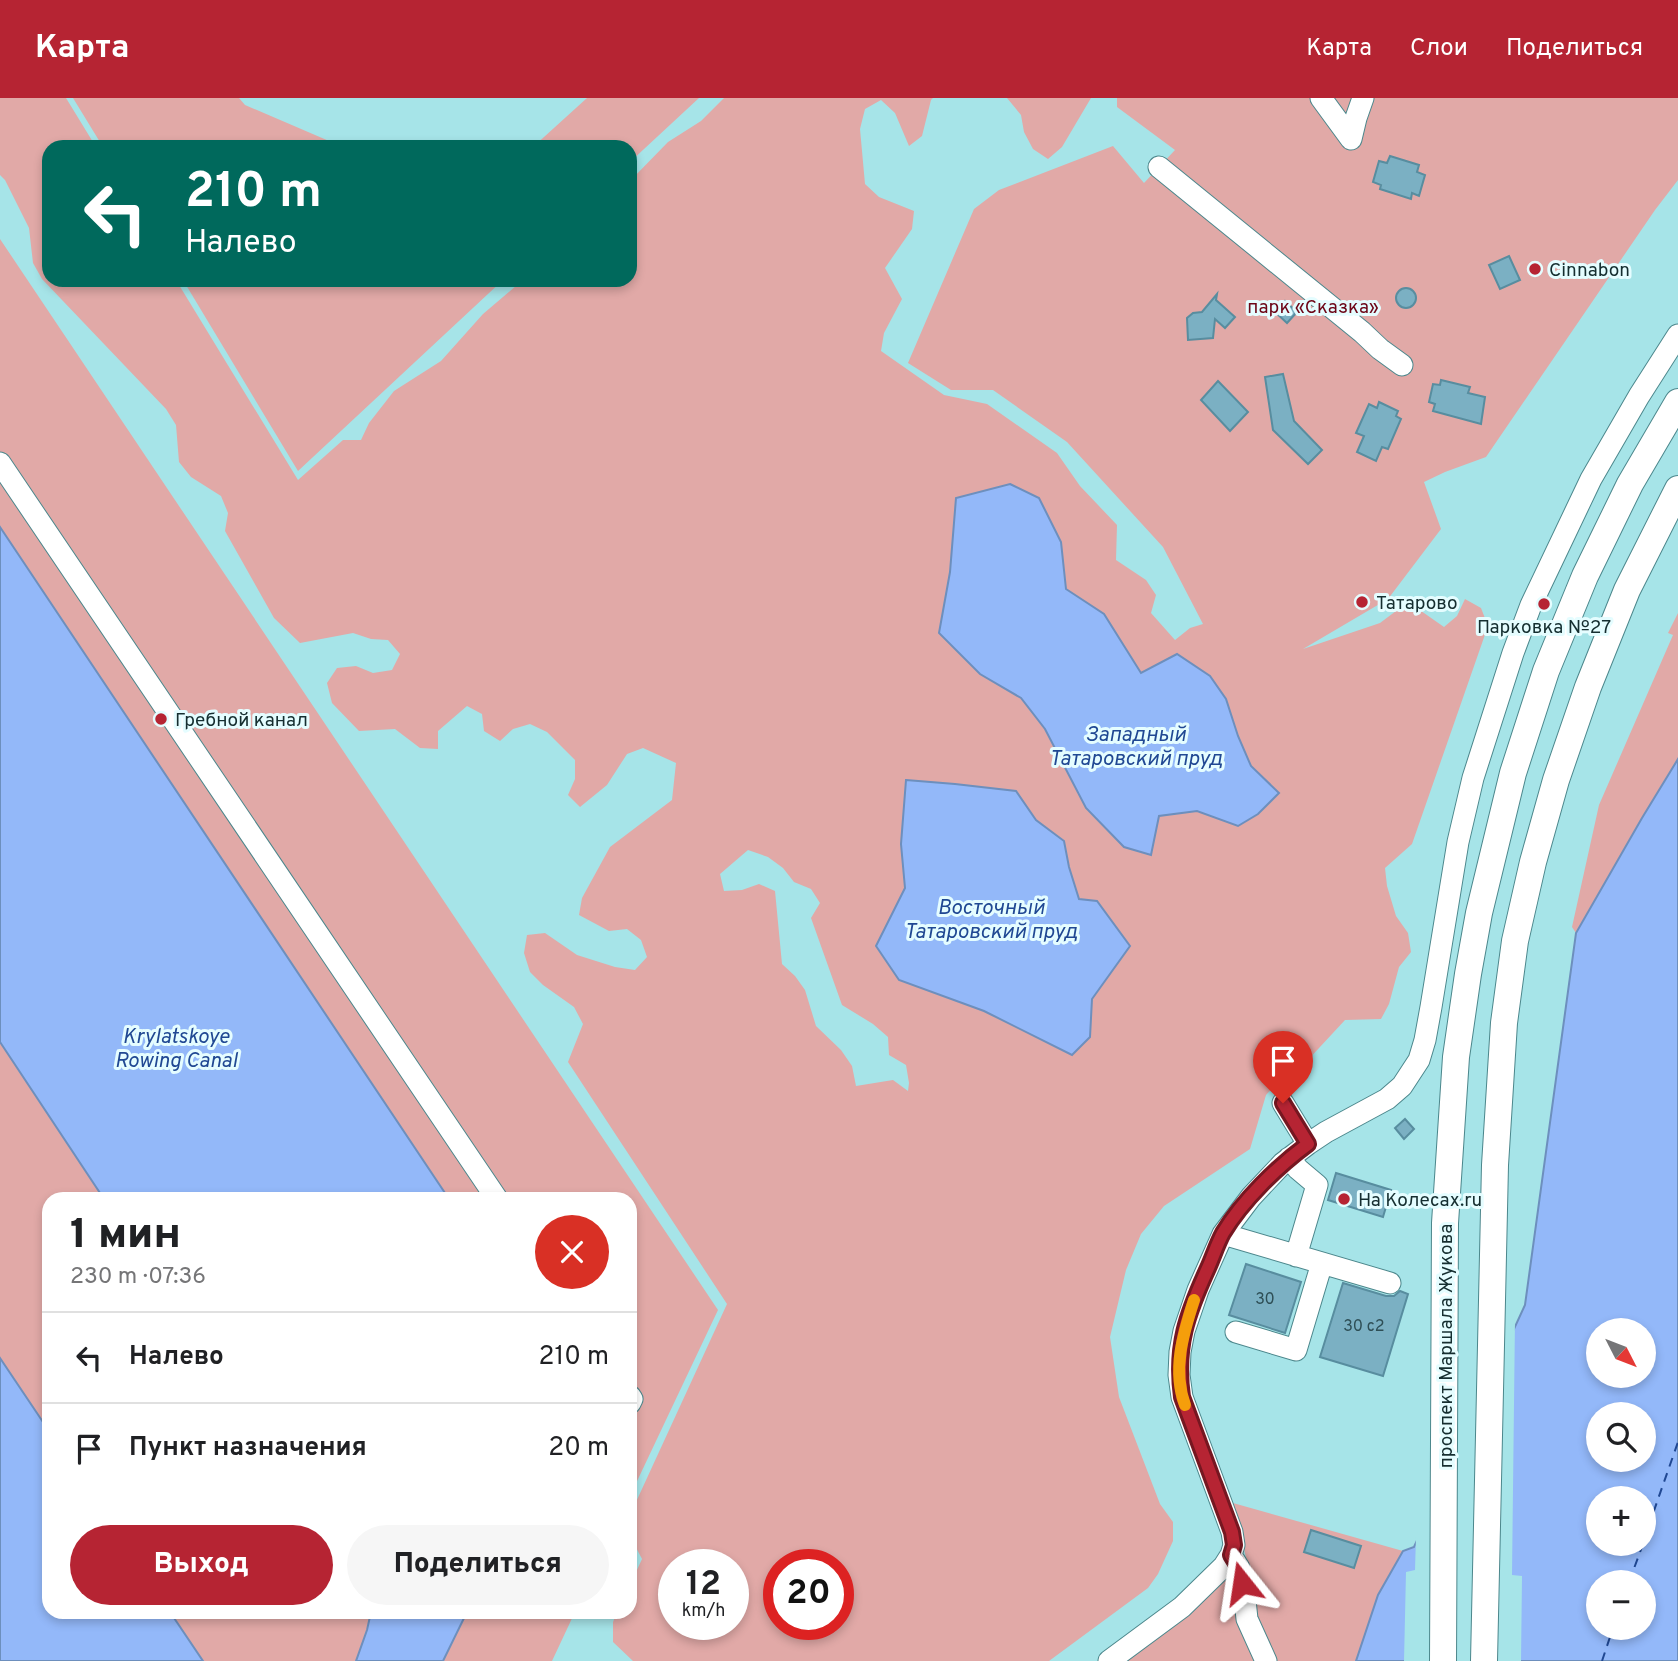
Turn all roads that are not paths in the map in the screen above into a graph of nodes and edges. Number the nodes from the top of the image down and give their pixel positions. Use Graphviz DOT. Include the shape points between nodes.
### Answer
graph roads {
  1 [pos="1321,98"];
  2 [pos="1363,98"];
  3 [pos="1159,167"];
  4 [pos="1678,335"];
  5 [pos="1402,365"];
  6 [pos="1678,402"];
  7 [pos="0,463"];
  8 [pos="1678,489"];
  9 [pos="1283,1103"];
  10 [pos="1308,1144"];
  11 [pos="1289,1158"];
  12 [pos="492,1192"];
  13 [pos="1223,1234"];
  14 [pos="1296,1255"];
  15 [pos="1322,1263"];
  16 [pos="1390,1283"];
  17 [pos="1236,1332"];
  18 [pos="1231,1555"];
  19 [pos="1109,1661"];
  20 [pos="1266,1661"];
  21 [pos="1443,1661"];
  22 [pos="1484,1661"];
  1 -- 2 [label="street" via="1352,139"];
  3 -- 5 [label="street"];
  4 -- 10 [label="street" via="1591,480 1513,653 1464,816 1419,1060 1387,1099"];
  6 -- 21 [label="main road, проспект Маршала Жукова" via="1630,484 1546,671 1513,773 1479,913 1456,1057 1445,1223"];
  7 -- 12 [label="street"];
  8 -- 22 [label="main road" via="1627,590 1588,687 1556,780 1515,941 1504,1023 1495,1165"];
  9 -- 10 [label="street"];
  10 -- 11 [label="street"];
  11 -- 13 [label="street"];
  11 -- 14 [label="street" via="1317,1185"];
  13 -- 14 [label="street"];
  13 -- 18 [label="street" via="1184,1331 1179,1375 1182,1397 1232,1532"];
  14 -- 15 [label="street"];
  15 -- 16 [label="street"];
  15 -- 17 [label="street" via="1296,1350"];
  18 -- 19 [label="street" via="1165,1622"];
  18 -- 20 [label="street" via="1239,1568 1247,1619"];
}
